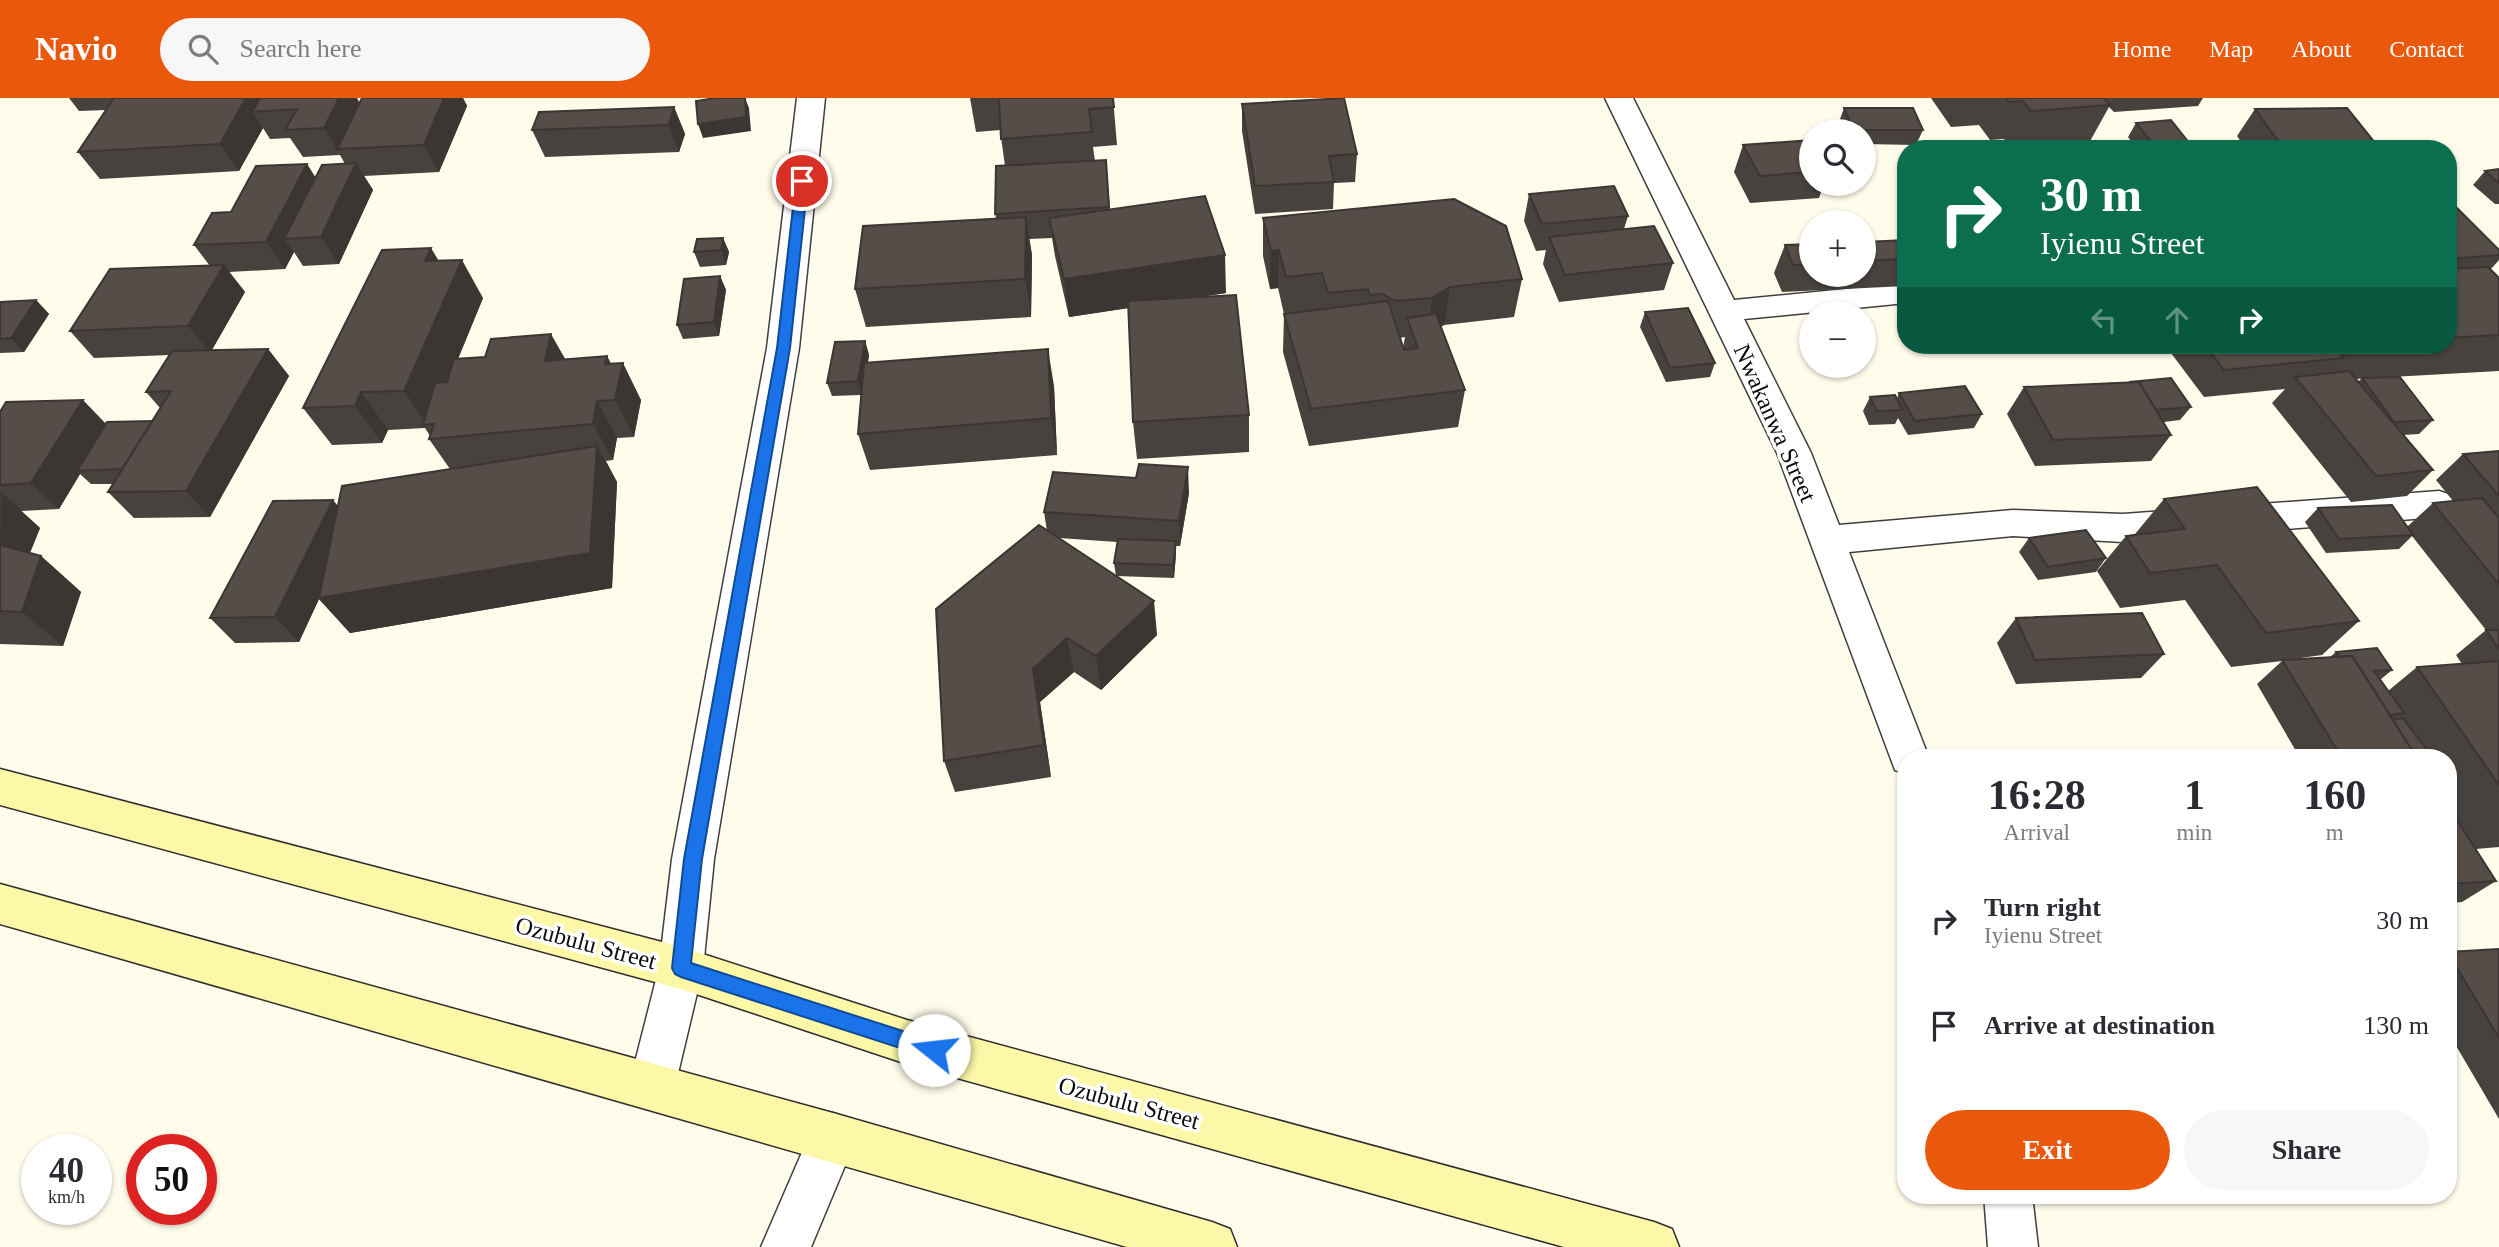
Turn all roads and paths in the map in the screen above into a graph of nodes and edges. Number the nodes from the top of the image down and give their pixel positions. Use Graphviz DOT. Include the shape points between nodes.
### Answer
graph roads {
  1 [pos="811,98"];
  2 [pos="1619,98"];
  3 [pos="1897,294"];
  4 [pos="1724,312"];
  5 [pos="2439,504"];
  6 [pos="1826,540"];
  7 [pos="1906,749"];
  8 [pos="0,787"];
  9 [pos="0,904"];
  10 [pos="681,968"];
  11 [pos="652,1086"];
  12 [pos="833,1137"];
  13 [pos="2009,1204"];
  14 [pos="786,1247"];
  15 [pos="1212,1247"];
  16 [pos="1654,1247"];
  17 [pos="2013,1247"];
  1 -- 10 [label="street" via="783,348 693,859"];
  2 -- 4 [label="street, Nwakanwa Street"];
  3 -- 4 [label="street"];
  4 -- 6 [label="street, Nwakanwa Street" via="1794,453"];
  5 -- 6 [label="street" via="2123,528 2012,523"];
  6 -- 7 [label="street, Nwakanwa Street"];
  8 -- 10 [label="main road, Ozubulu Street"];
  9 -- 11 [label="main road"];
  10 -- 11 [label="street"];
  10 -- 16 [label="main road, Ozubulu Street" via="907,1042"];
  11 -- 12 [label="main road"];
  12 -- 14 [label="street"];
  12 -- 15 [label="main road"];
  13 -- 17 [label="street"];
}
